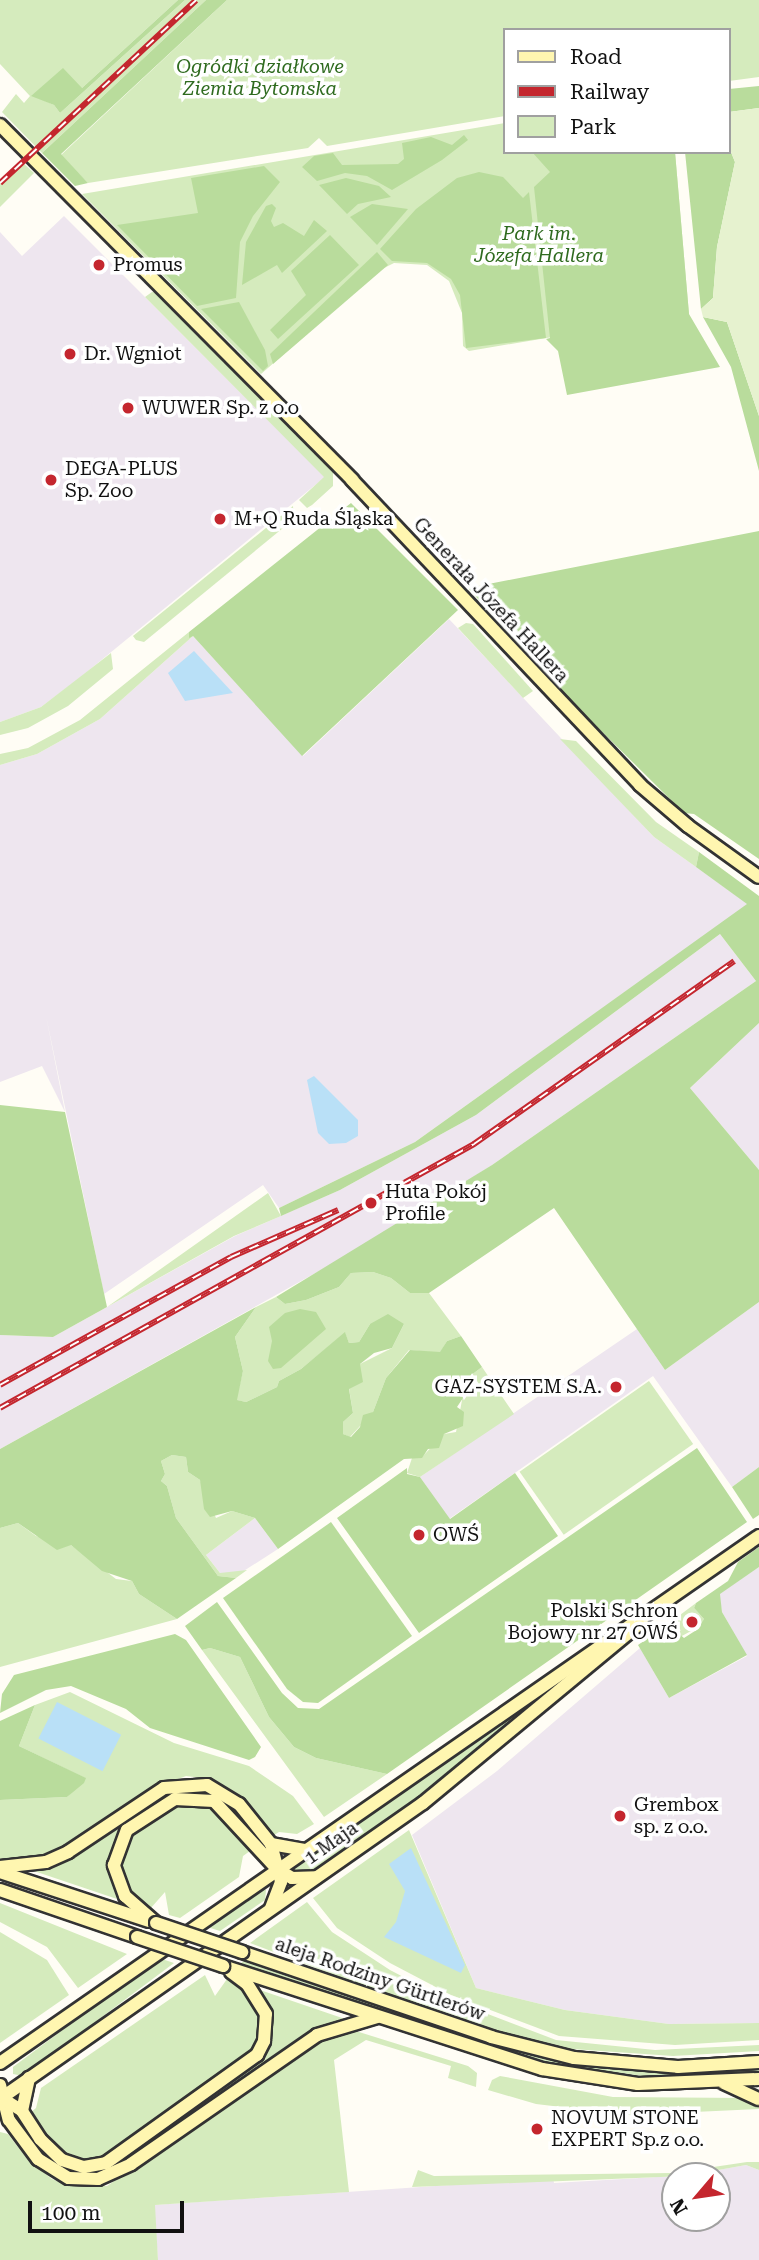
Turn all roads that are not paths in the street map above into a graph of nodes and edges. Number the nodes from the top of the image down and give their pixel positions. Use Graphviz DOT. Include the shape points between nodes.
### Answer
graph roads {
  1 [pos="0,125"];
  2 [pos="759,877"];
  3 [pos="759,1536"];
  4 [pos="668,1599"];
  5 [pos="271,1844"];
  6 [pos="304,1850"];
  7 [pos="258,1853"];
  8 [pos="0,1869"];
  9 [pos="277,1869"];
  10 [pos="316,1877"];
  11 [pos="252,1887"];
  12 [pos="0,1890"];
  13 [pos="271,1909"];
  14 [pos="156,1923"];
  15 [pos="223,1966"];
  16 [pos="377,2017"];
  17 [pos="2,2061"];
  18 [pos="759,2062"];
  19 [pos="0,2074"];
  20 [pos="29,2078"];
  21 [pos="759,2079"];
  22 [pos="723,2083"];
  23 [pos="0,2094"];
  24 [pos="759,2099"];
  25 [pos="22,2111"];
  26 [pos="4,2119"];
  1 -- 2 [label="main road, Generała Józefa Hallera" via="352,480 640,785 688,827"];
  3 -- 4 [label="main road, 1 Maja"];
  4 -- 6 [label="main road, 1 Maja"];
  4 -- 10 [label="main road, 1 Maja" via="460,1776"];
  5 -- 6 [label="main road"];
  5 -- 8 [label="main road" via="222,1790 178,1784 150,1795 68,1852 46,1862"];
  5 -- 9 [label="main road"];
  6 -- 9 [label="main road, 1 Maja"];
  7 -- 9 [label="main road"];
  7 -- 11 [label="main road"];
  7 -- 14 [label="main road" via="226,1810 201,1797 175,1799 138,1821 119,1841 115,1876 124,1896"];
  8 -- 14 [label="main road, aleja Rodziny Gürtlerów"];
  9 -- 10 [label="main road" via="292,1878"];
  9 -- 11 [label="main road, 1 Maja"];
  9 -- 13 [label="main road" via="281,1882"];
  10 -- 13 [label="main road, 1 Maja"];
  11 -- 17 [label="main road, 1 Maja"];
  12 -- 15 [label="main road, aleja Rodziny Gürtlerów, bridge"];
  13 -- 20 [label="main road, 1 Maja"];
  14 -- 18 [label="main road, aleja Rodziny Gürtlerów, bridge" via="491,2037 555,2054 678,2067"];
  15 -- 16 [label="main road, aleja Rodziny Gürtlerów"];
  15 -- 25 [label="main road" via="247,1984 266,2014 264,2040 251,2062 118,2156 94,2166 74,2165 51,2153"];
  16 -- 22 [label="main road, aleja Rodziny Gürtlerów" via="495,2057 572,2074 638,2084"];
  16 -- 26 [label="main road" via="317,2035 131,2164 97,2179 69,2178 48,2167"];
  17 -- 19 [label="main road"];
  20 -- 23 [label="main road, 1 Maja"];
  20 -- 25 [label="main road"];
  21 -- 22 [label="main road, aleja Rodziny Gürtlerów"];
  22 -- 24 [label="main road"];
  23 -- 25 [label="main road"];
  23 -- 26 [label="main road"];
}
